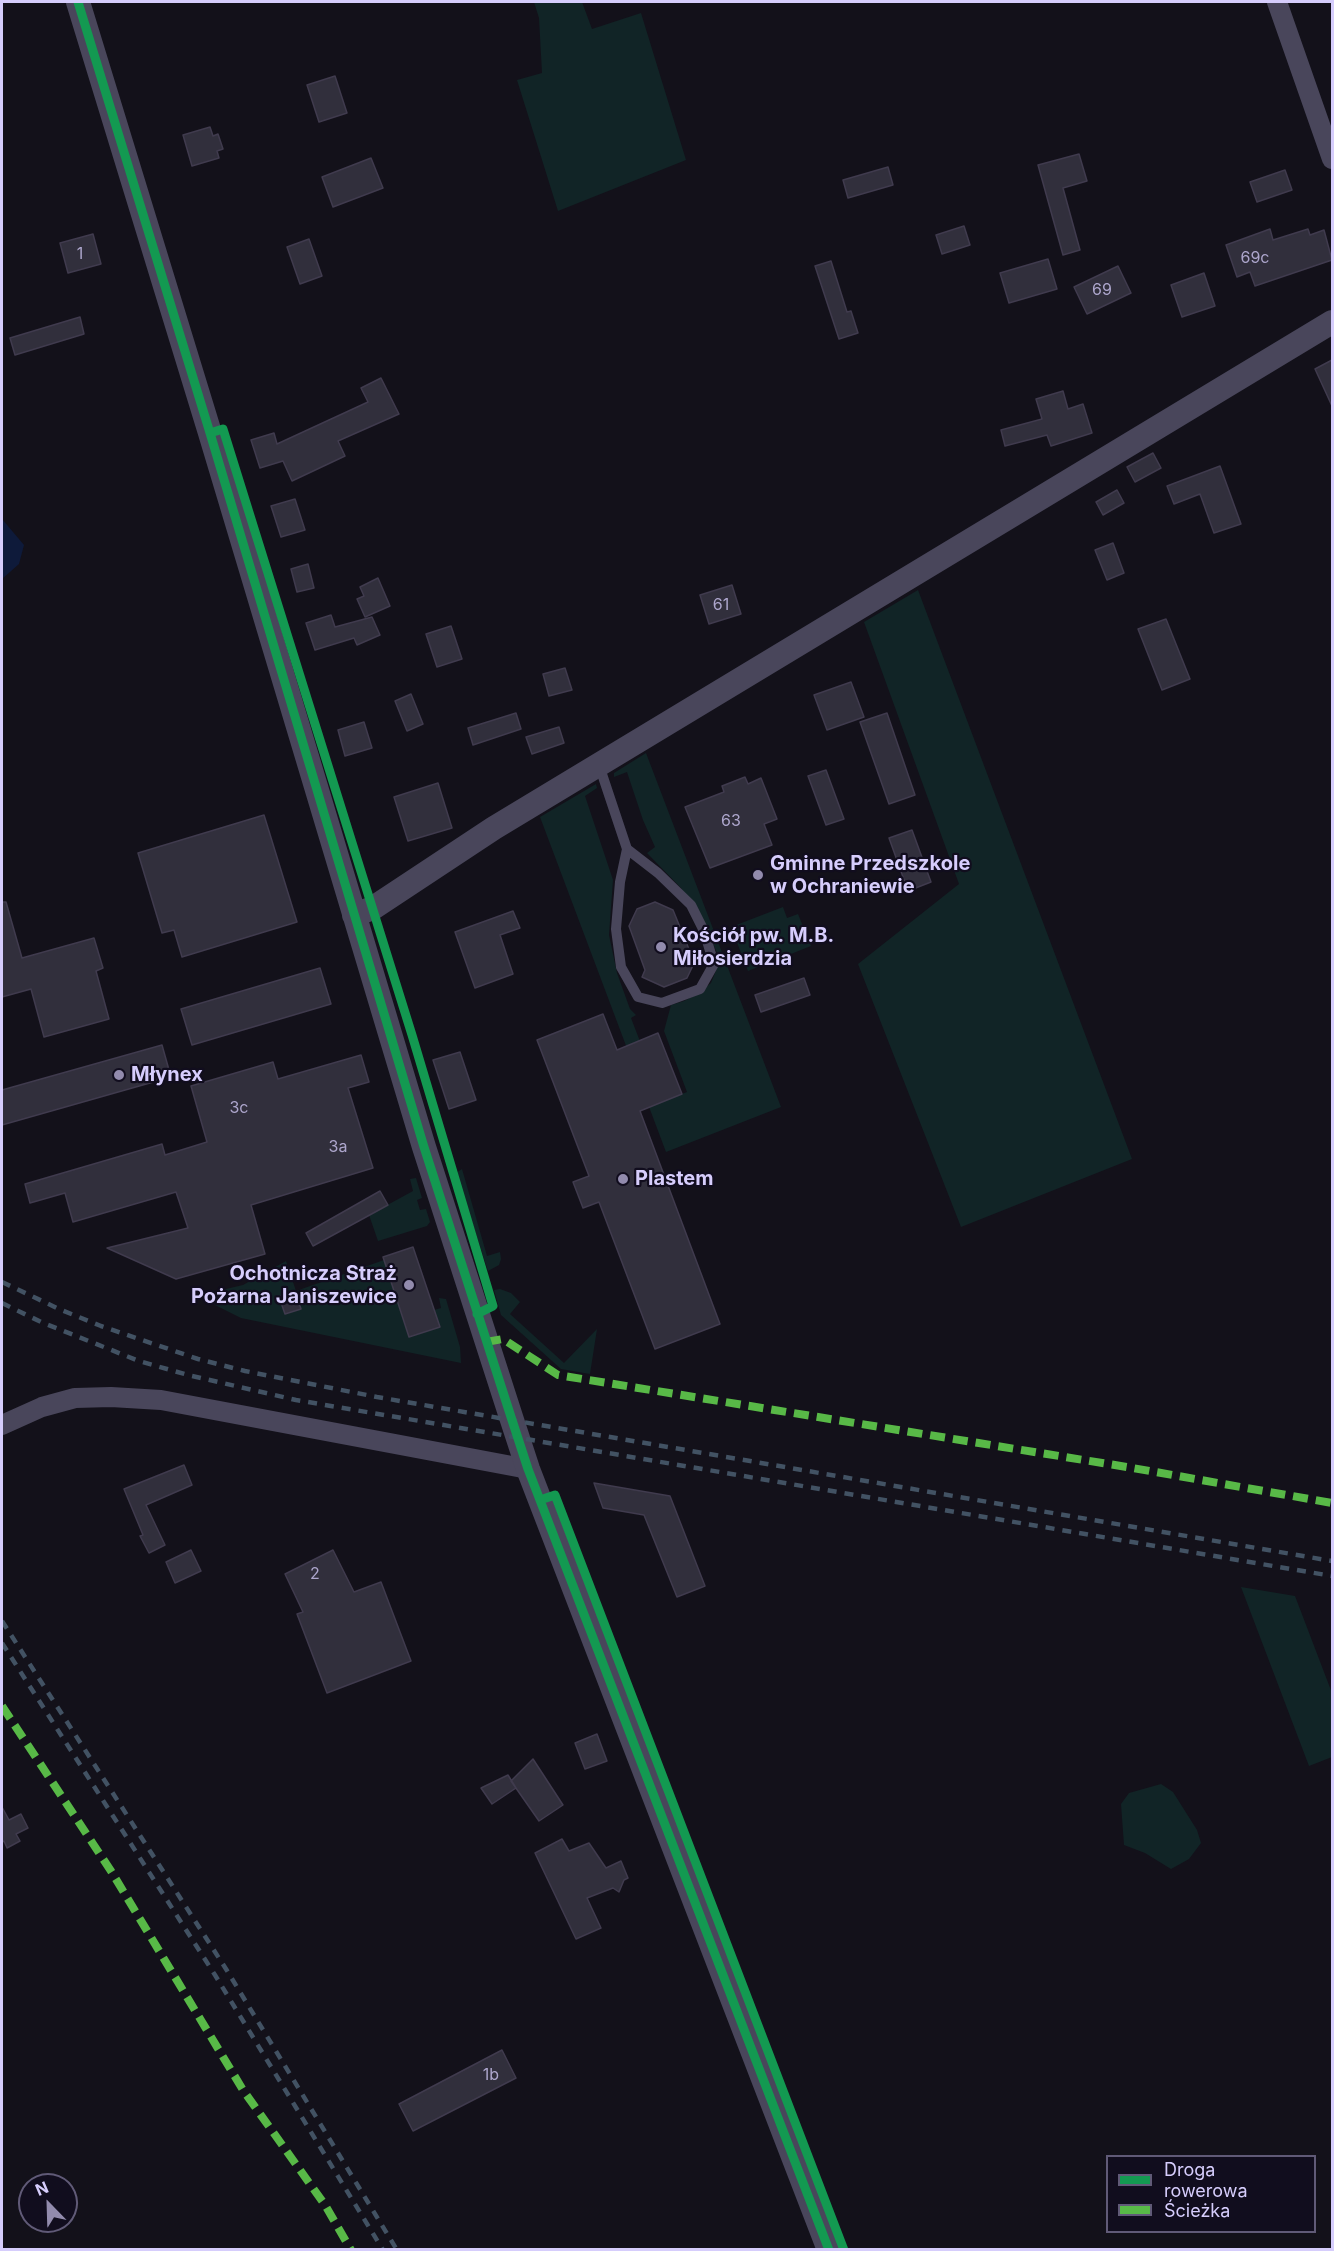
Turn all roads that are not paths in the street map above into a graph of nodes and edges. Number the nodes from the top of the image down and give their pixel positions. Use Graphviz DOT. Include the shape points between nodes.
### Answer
graph roads {
  1 [pos="78,2"];
  2 [pos="1277,2"];
  3 [pos="1332,159"];
  4 [pos="1332,322"];
  5 [pos="599,765"];
  6 [pos="627,849"];
  7 [pos="354,915"];
  8 [pos="2,1425"];
  9 [pos="528,1469"];
  10 [pos="829,2250"];
  1 -- 7 [label="street"];
  2 -- 3 [label="street"];
  4 -- 5 [label="street"];
  5 -- 6 [label="lane"];
  5 -- 7 [label="street" via="373,908"];
  6 -- 6 [label="lane" via="691,905 714,964 700,989 662,1003 638,997 621,967 616,929"];
  7 -- 9 [label="street"];
  8 -- 9 [label="street" via="42,1407 75,1398 161,1400"];
  9 -- 10 [label="street"];
}
